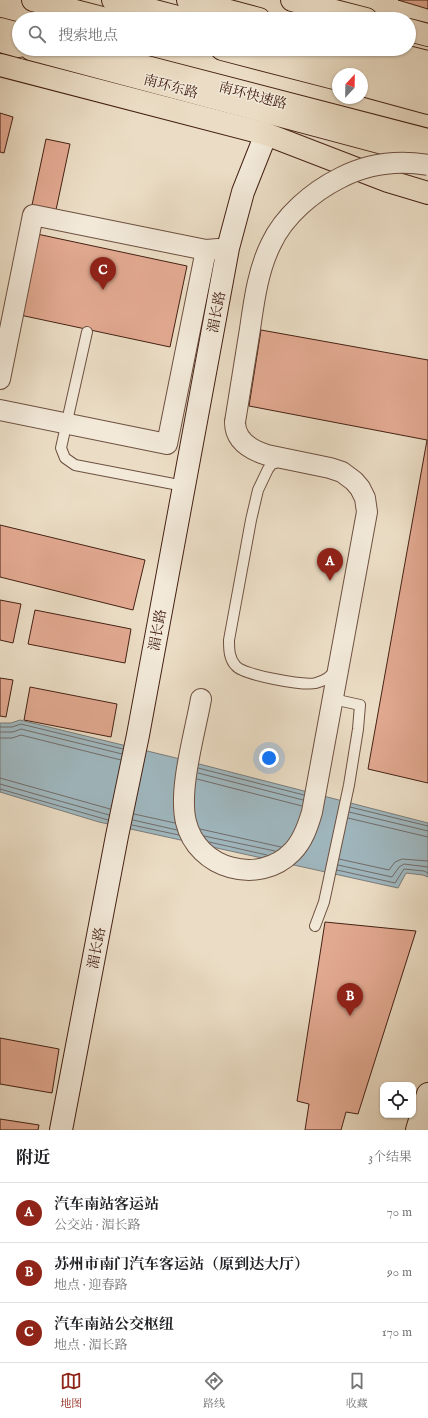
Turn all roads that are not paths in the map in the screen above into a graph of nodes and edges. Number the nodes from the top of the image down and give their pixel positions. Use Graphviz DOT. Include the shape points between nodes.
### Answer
graph roads {
  1 [pos="34,0"];
  2 [pos="113,0"];
  3 [pos="188,0"];
  4 [pos="292,0"];
  5 [pos="79,12"];
  6 [pos="158,12"];
  7 [pos="233,12"];
  8 [pos="339,12"];
  9 [pos="0,29"];
  10 [pos="12,32"];
  11 [pos="416,32"];
  12 [pos="428,35"];
  13 [pos="0,41"];
  14 [pos="12,44"];
  15 [pos="57,56"];
  16 [pos="104,56"];
  17 [pos="249,56"];
  18 [pos="325,56"];
  19 [pos="404,56"];
  20 [pos="428,62"];
  21 [pos="0,65"];
  22 [pos="0,75"];
  23 [pos="332,77"];
  24 [pos="428,83"];
  25 [pos="368,88"];
  26 [pos="428,103"];
  27 [pos="266,134"];
  28 [pos="428,140"];
  29 [pos="428,155"];
  30 [pos="428,165"];
  31 [pos="428,192"];
  32 [pos="228,248"];
  33 [pos="206,250"];
  34 [pos="87,332"];
  35 [pos="0,379"];
  36 [pos="0,410"];
  37 [pos="67,424"];
  38 [pos="291,460"];
  39 [pos="184,486"];
  40 [pos="341,658"];
  41 [pos="333,699"];
  42 [pos="201,700"];
  43 [pos="315,926"];
  44 [pos="428,1094"];
  45 [pos="61,1130"];
  46 [pos="417,1130"];
  1 -- 5 [label="main road"];
  2 -- 6 [label="main road"];
  3 -- 7 [label="main road"];
  4 -- 8 [label="main road"];
  9 -- 10 [label="main road"];
  11 -- 12 [label="main road"];
  13 -- 14 [label="main road"];
  15 -- 29 [label="main road, 南环东路"];
  16 -- 28 [label="main road, 南环快速路"];
  17 -- 23 [label="main road"];
  18 -- 24 [label="main road"];
  19 -- 20 [label="main road"];
  21 -- 27 [label="main road"];
  22 -- 27 [label="main road" via="186,124"];
  25 -- 26 [label="main road"];
  27 -- 31 [label="main road" via="388,181"];
  27 -- 32 [label="street, 湄长路" via="243,192"];
  30 -- 38 [label="street, bridge" via="393,162 352,172 330,183 294,212 271,244 255,294 235,422 237,435 247,446 266,455"];
  32 -- 33 [label="street"];
  32 -- 39 [label="street, 湄长路"];
  33 -- 35 [label="street" via="108,236 33,215"];
  33 -- 37 [label="street" via="167,444"];
  34 -- 37 [label="lane"];
  36 -- 37 [label="street"];
  37 -- 39 [label="lane" via="61,448 65,458 75,465"];
  38 -- 40 [label="street" via="342,472 354,481 365,498 367,512"];
  38 -- 40 [label="lane" via="272,464 263,476 258,490 229,640 230,656 236,667 250,674 309,684 325,680 335,671"];
  39 -- 45 [label="street, 湄长路"];
  40 -- 41 [label="street"];
  41 -- 42 [label="street" via="312,812 302,840 281,861 253,870 238,870 211,859 200,849 186,823 185,787"];
  41 -- 43 [label="lane" via="360,705 349,785 324,902"];
  44 -- 46 [label="street"];
}
